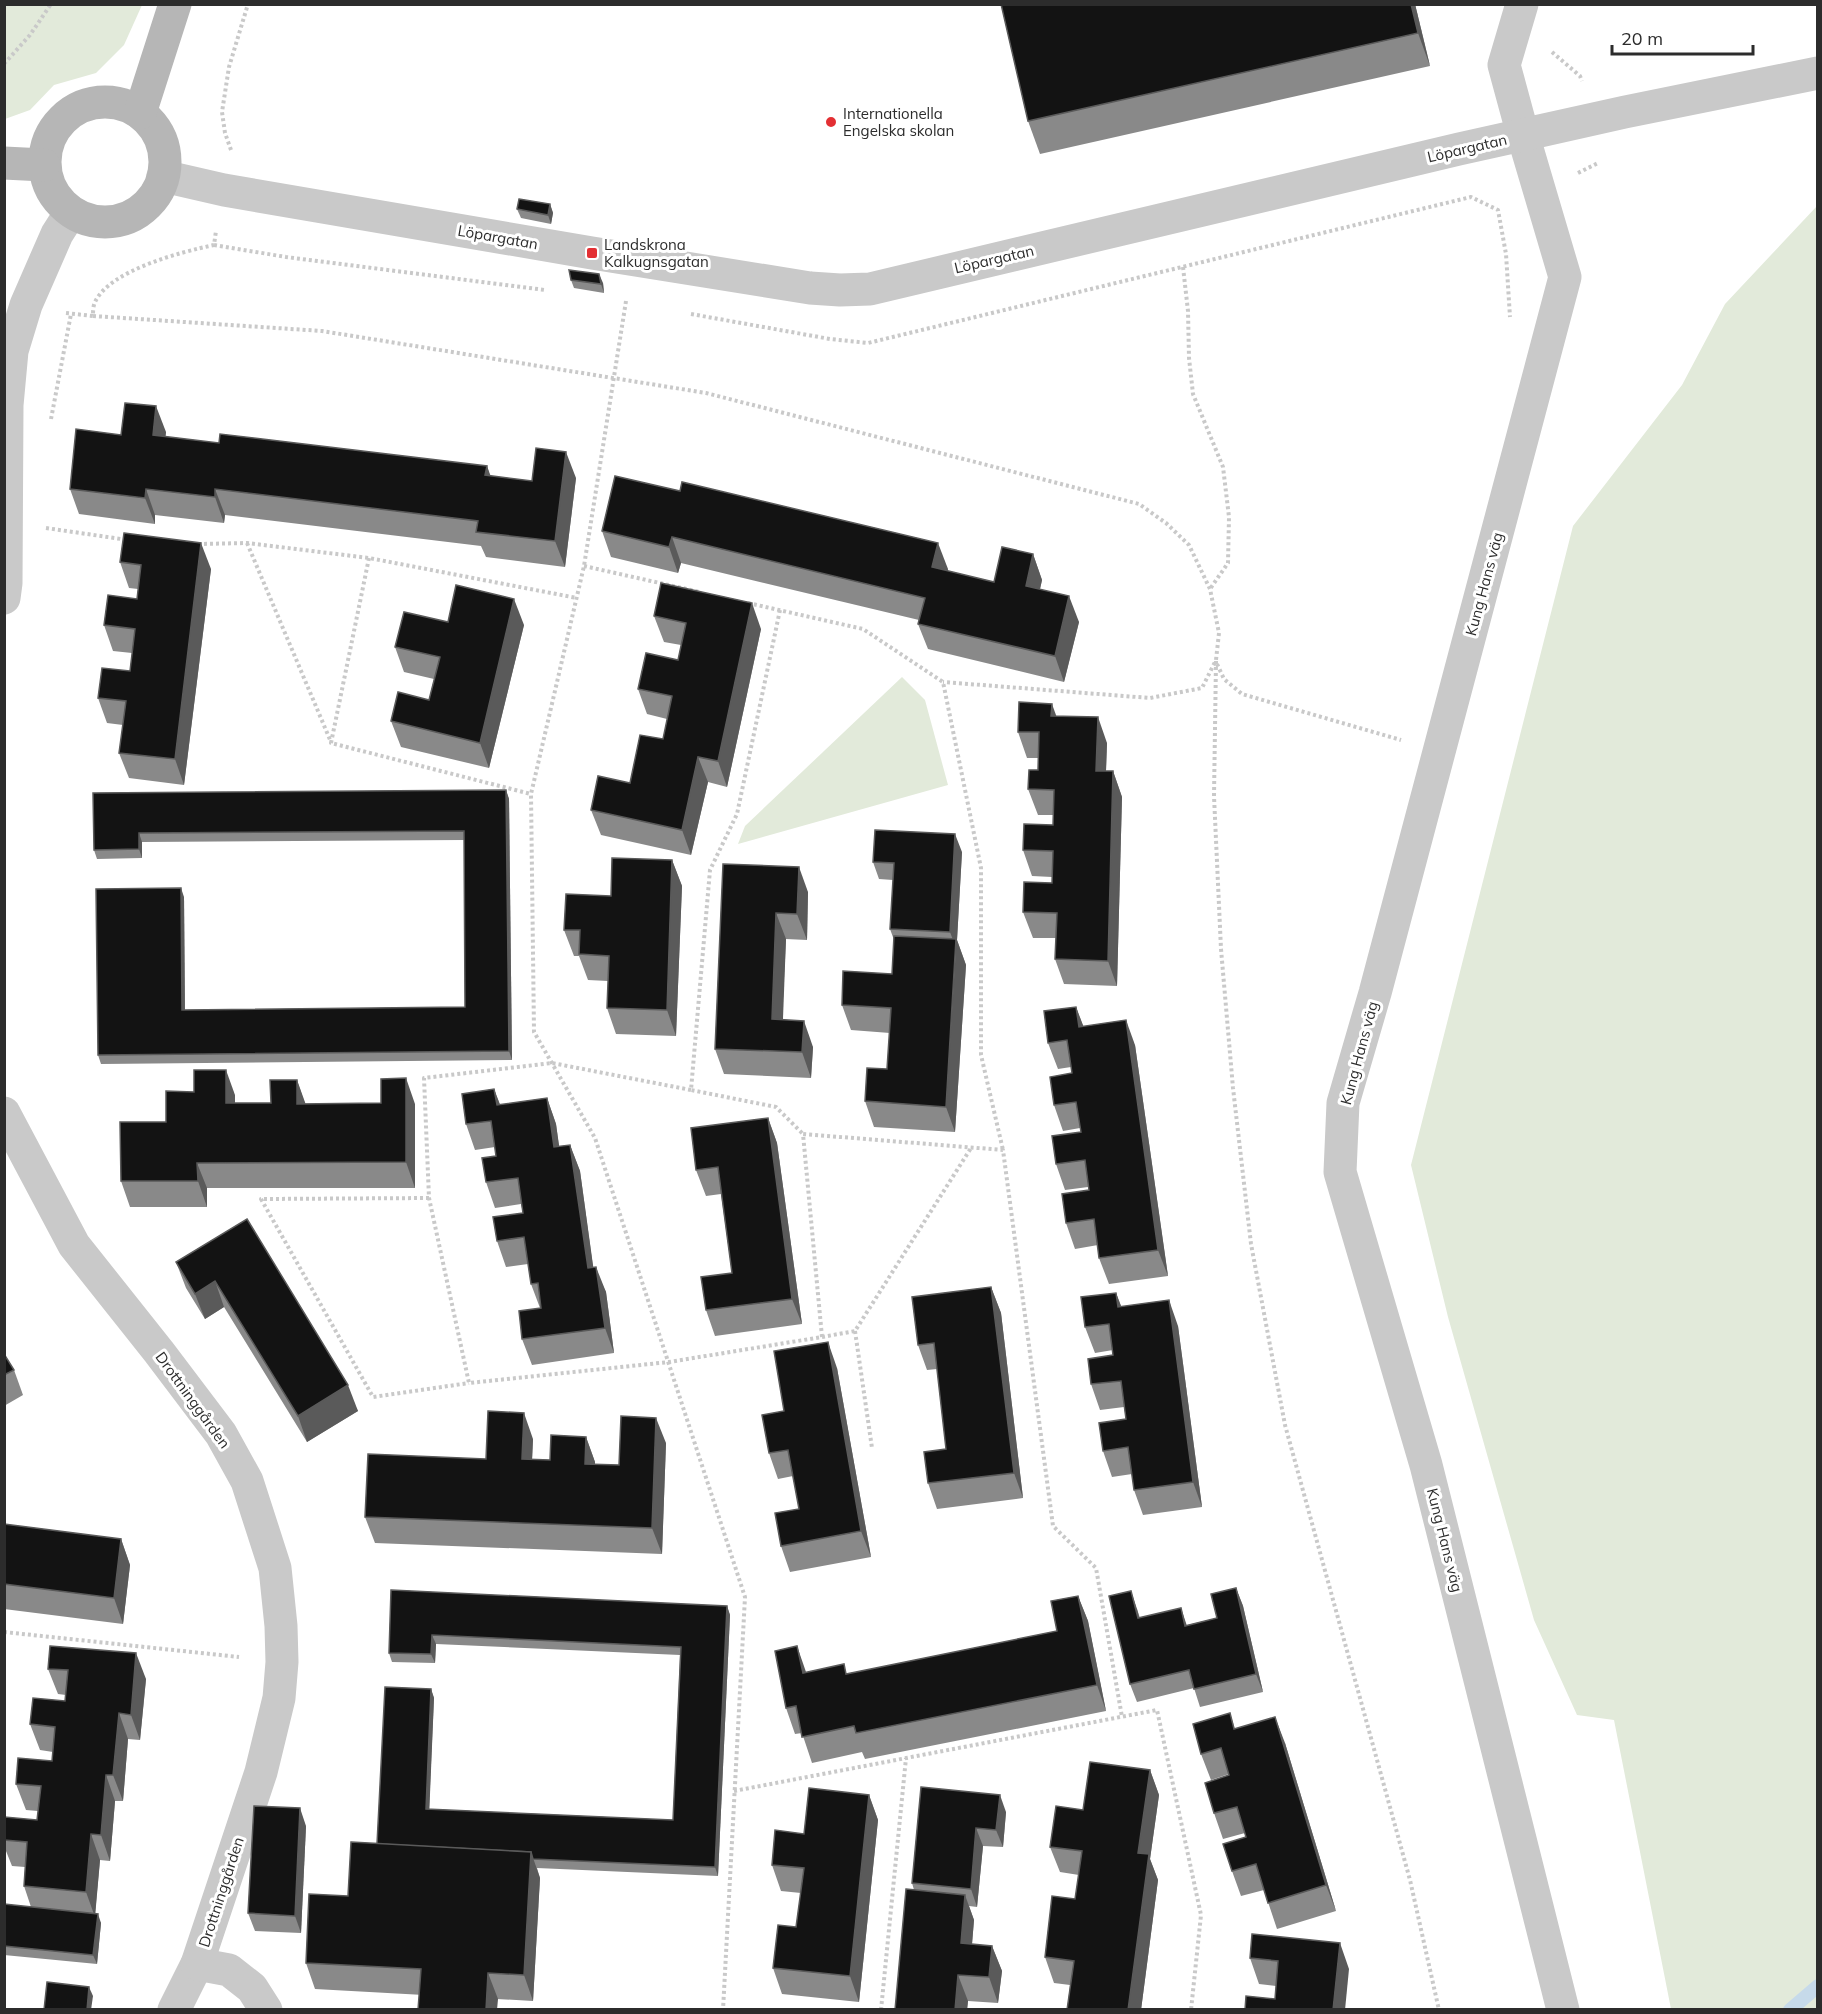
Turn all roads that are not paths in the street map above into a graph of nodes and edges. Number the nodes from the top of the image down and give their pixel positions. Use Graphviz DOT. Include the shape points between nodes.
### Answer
graph roads {
  1 [pos="175,4"];
  2 [pos="1522,4"];
  3 [pos="1818,73"];
  4 [pos="140,113"];
  5 [pos="1523,135"];
  6 [pos="4,163"];
  7 [pos="44,165"];
  8 [pos="164,176"];
  9 [pos="71,212"];
  10 [pos="4,598"];
  11 [pos="4,1113"];
  12 [pos="197,1964"];
  13 [pos="174,2010"];
  14 [pos="266,2010"];
  15 [pos="1563,2010"];
  1 -- 4 [label="street"];
  2 -- 5 [label="street, Kung Hans väg" via="1504,65"];
  3 -- 5 [label="street, Löpargatan"];
  4 -- 7 [label="street" via="105,101 70,112 48,141"];
  4 -- 8 [label="street" via="153,125 161,141"];
  5 -- 8 [label="street, Löpargatan" via="870,289 850,290 810,288 591,254"];
  5 -- 15 [label="street, Kung Hans väg" via="1565,277 1343,1103 1340,1172 1426,1465"];
  6 -- 7 [label="street"];
  7 -- 9 [label="street" via="49,187"];
  8 -- 9 [label="street" via="150,202 126,218 98,222"];
  9 -- 10 [label="street" via="57,234 26,305 12,351 7,405"];
  11 -- 12 [label="street, Drottninggården" via="74,1245 221,1434 248,1481 275,1569 282,1662 279,1698 261,1772"];
  12 -- 13 [label="street, Drottninggården"];
  12 -- 14 [label="street, Drottninggården" via="229,1970 252,1989"];
}
